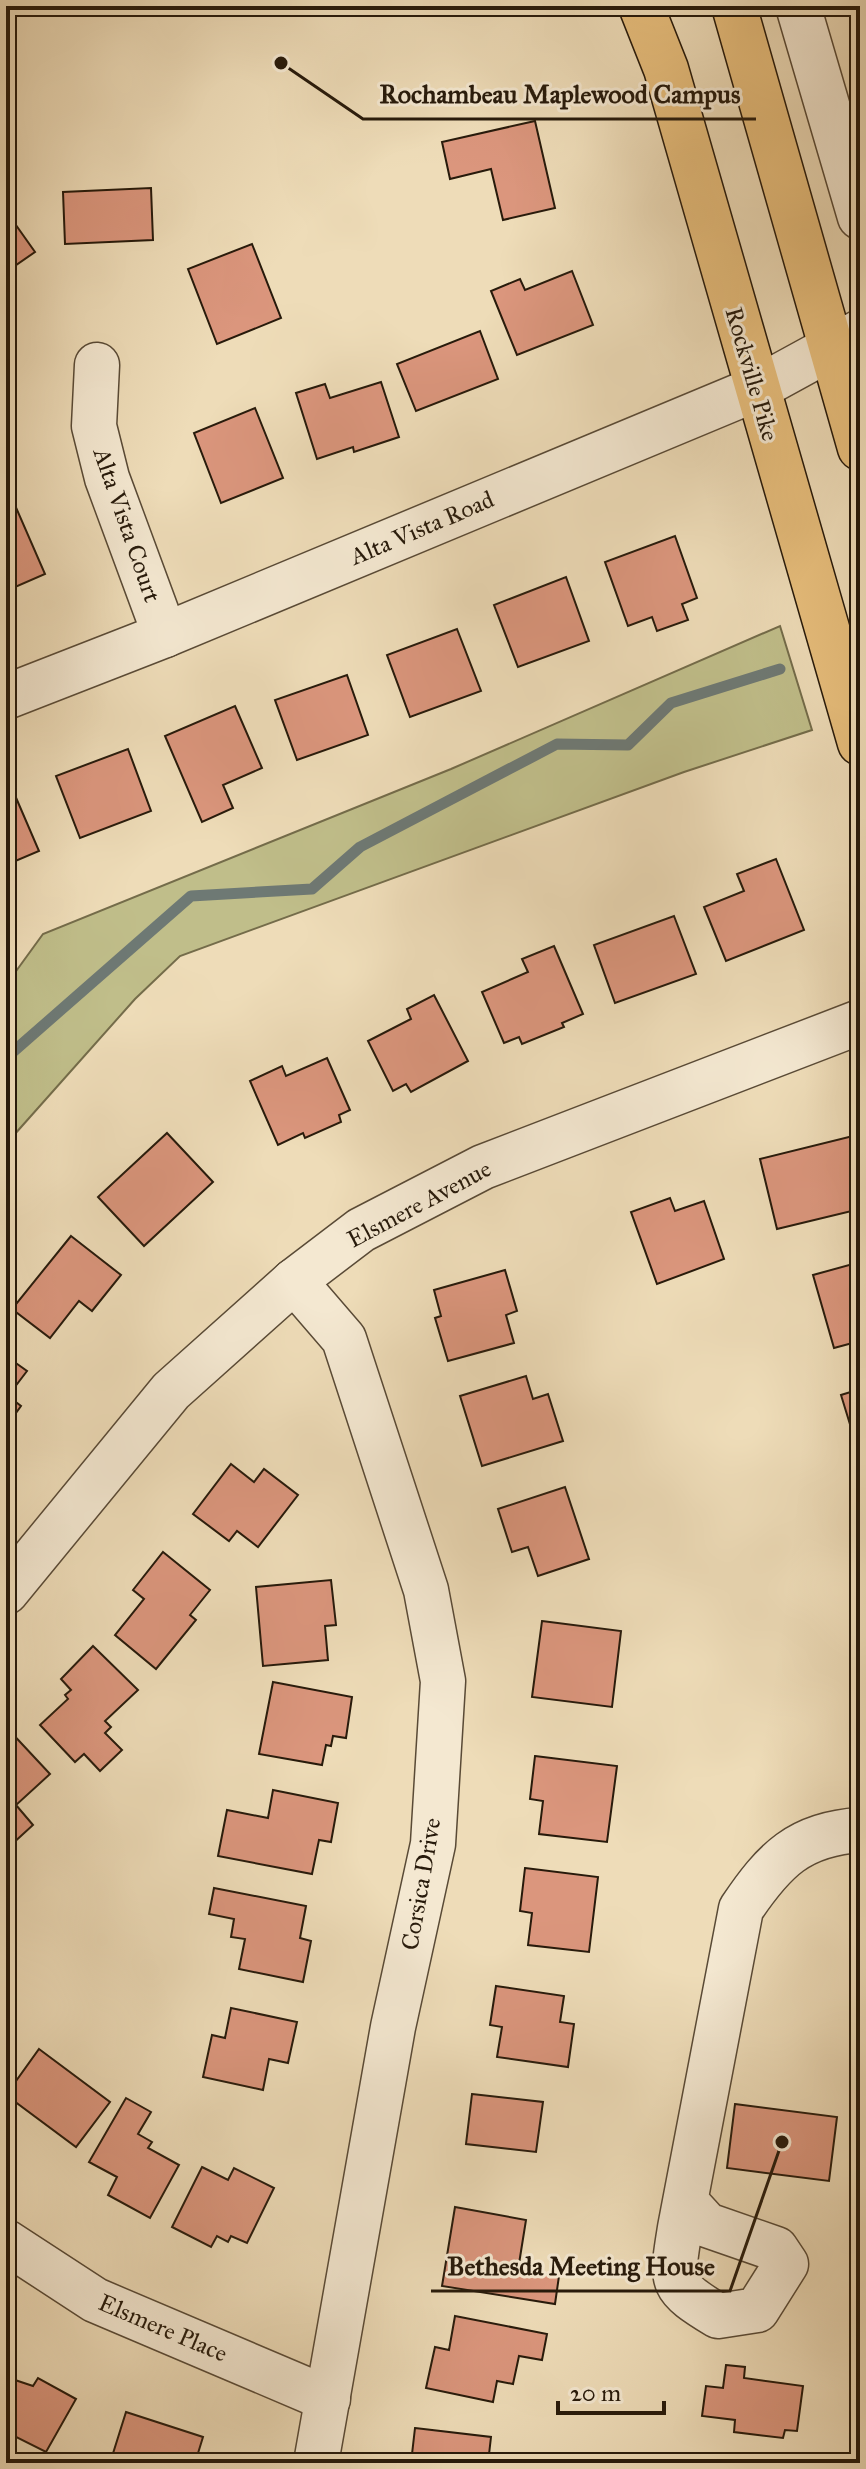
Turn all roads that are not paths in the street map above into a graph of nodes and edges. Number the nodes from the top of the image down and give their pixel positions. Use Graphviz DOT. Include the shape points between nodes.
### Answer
graph roads {
  1 [pos="641,6"];
  2 [pos="734,6"];
  3 [pos="798,6"];
  4 [pos="860,217"];
  5 [pos="845,340"];
  6 [pos="97,365"];
  7 [pos="756,389"];
  8 [pos="860,448"];
  9 [pos="165,635"];
  10 [pos="6,697"];
  11 [pos="860,743"];
  12 [pos="860,1022"];
  13 [pos="294,1281"];
  14 [pos="6,1592"];
  15 [pos="860,1830"];
  16 [pos="686,2202"];
  17 [pos="6,2242"];
  18 [pos="328,2399"];
  19 [pos="316,2463"];
  1 -- 7 [label="main road, Rockville Pike" via="666,69"];
  2 -- 5 [label="main road"];
  3 -- 4 [label="street"];
  5 -- 7 [label="street, Alta Vista Road"];
  5 -- 8 [label="main road"];
  6 -- 9 [label="street, Alta Vista Court" via="94,426 107,478"];
  7 -- 9 [label="street, Alta Vista Road"];
  7 -- 11 [label="main road, Rockville Pike"];
  9 -- 10 [label="street, Alta Vista Road"];
  12 -- 13 [label="street, Elsmere Avenue" via="483,1167 361,1230"];
  13 -- 14 [label="street, Elsmere Avenue" via="171,1391"];
  13 -- 18 [label="street, Corsica Drive" via="344,1339 426,1590 443,1681 433,1844 393,2027"];
  15 -- 16 [label="street" via="826,1833 789,1852 760,1880 741,1909"];
  17 -- 18 [label="street, Elsmere Place" via="95,2300"];
  18 -- 19 [label="street, Corsica Drive"];
}
